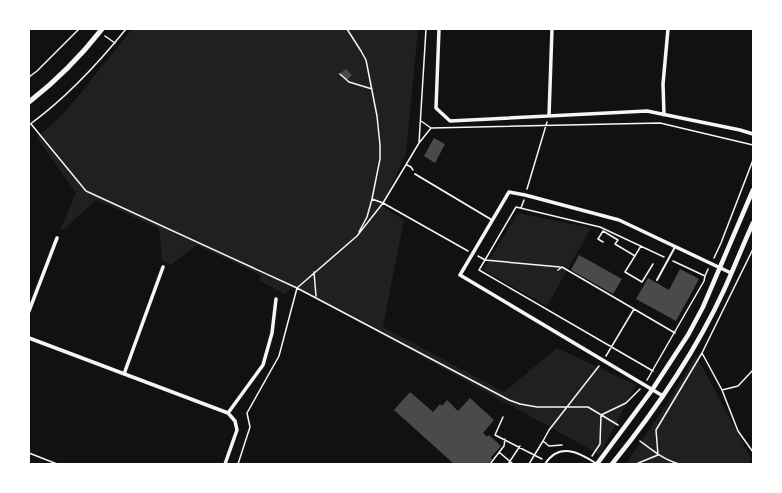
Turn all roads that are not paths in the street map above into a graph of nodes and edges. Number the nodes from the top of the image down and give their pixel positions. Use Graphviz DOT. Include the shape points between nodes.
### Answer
graph roads {
  1 [pos="102,29"];
  2 [pos="439,29"];
  3 [pos="552,29"];
  4 [pos="668,29"];
  5 [pos="29,102"];
  6 [pos="664,115"];
  7 [pos="549,116"];
  8 [pos="753,134"];
  9 [pos="415,174"];
  10 [pos="753,193"];
  11 [pos="492,220"];
  12 [pos="753,223"];
  13 [pos="56,238"];
  14 [pos="675,247"];
  15 [pos="163,267"];
  16 [pos="720,268"];
  17 [pos="731,273"];
  18 [pos="657,280"];
  19 [pos="276,299"];
  20 [pos="29,311"];
  21 [pos="29,338"];
  22 [pos="124,374"];
  23 [pos="652,390"];
  24 [pos="663,396"];
  25 [pos="228,413"];
  26 [pos="226,464"];
  27 [pos="545,464"];
  28 [pos="597,464"];
  29 [pos="612,464"];
  1 -- 5 [label="main road" via="50,85"];
  2 -- 7 [label="street" via="436,108 450,121"];
  3 -- 7 [label="street"];
  4 -- 6 [label="street" via="663,84"];
  6 -- 7 [label="street" via="647,111"];
  6 -- 8 [label="street"];
  9 -- 11 [label="lane"];
  10 -- 16 [label="street"];
  11 -- 14 [label="street" via="509,192 619,220"];
  11 -- 23 [label="street" via="460,275"];
  12 -- 17 [label="street"];
  13 -- 20 [label="street"];
  14 -- 16 [label="street"];
  14 -- 18 [label="lane"];
  15 -- 22 [label="street"];
  16 -- 17 [label="street"];
  16 -- 23 [label="street" via="688,335"];
  17 -- 24 [label="street" via="703,329"];
  19 -- 25 [label="street" via="272,332 263,365"];
  21 -- 22 [label="street"];
  22 -- 25 [label="street"];
  23 -- 24 [label="street"];
  23 -- 28 [label="street"];
  24 -- 29 [label="street"];
  25 -- 26 [label="street" via="235,421 237,430"];
  27 -- 28 [label="lane" via="550,456 559,451 572,452"];
}
